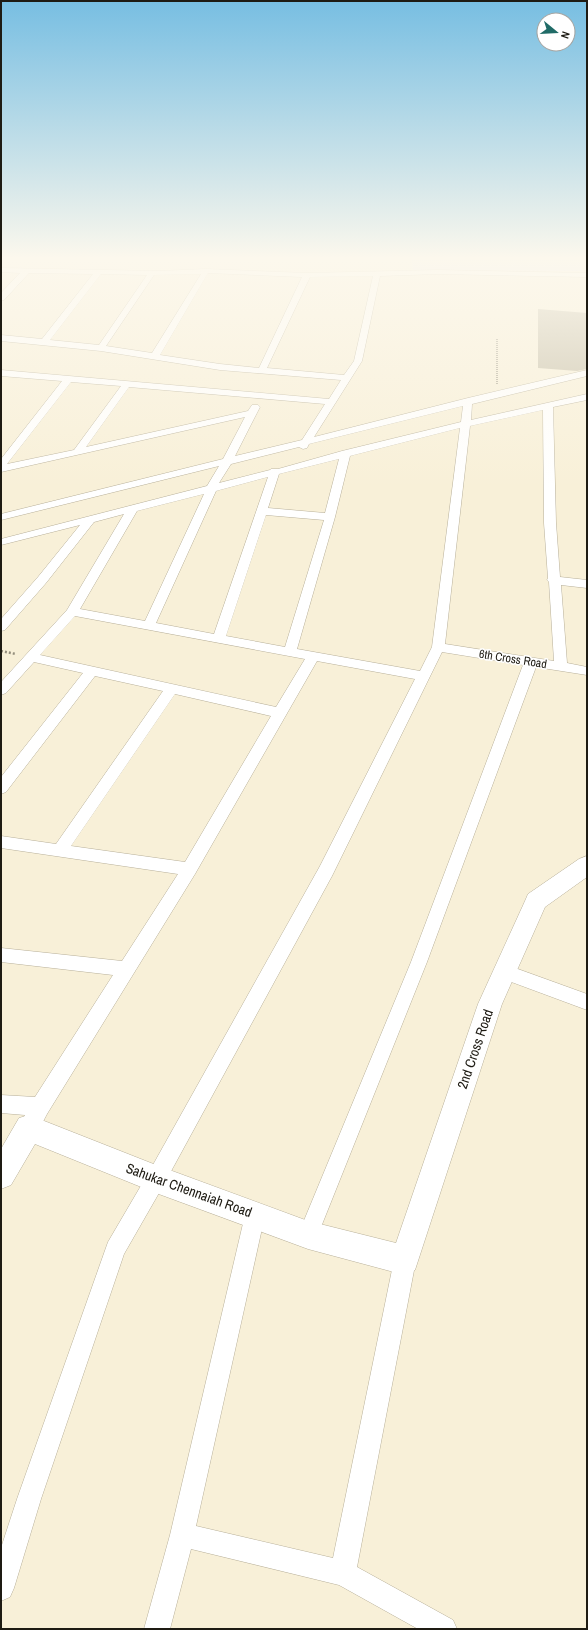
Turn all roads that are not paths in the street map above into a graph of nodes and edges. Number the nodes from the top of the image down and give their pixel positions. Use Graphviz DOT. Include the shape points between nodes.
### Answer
graph roads {
  1 [pos="49,335"];
  2 [pos="110,335"];
  3 [pos="167,335"];
  4 [pos="279,335"];
  5 [pos="363,335"];
  6 [pos="1,338"];
  7 [pos="44,342"];
  8 [pos="101,348"];
  9 [pos="154,357"];
  10 [pos="262,370"];
  11 [pos="4,373"];
  12 [pos="587,373"];
  13 [pos="348,378"];
  14 [pos="68,379"];
  15 [pos="1,383"];
  16 [pos="127,384"];
  17 [pos="260,395"];
  18 [pos="587,397"];
  19 [pos="468,401"];
  20 [pos="574,401"];
  21 [pos="332,402"];
  22 [pos="587,404"];
  23 [pos="548,405"];
  24 [pos="252,413"];
  25 [pos="465,424"];
  26 [pos="305,442"];
  27 [pos="77,453"];
  28 [pos="346,453"];
  29 [pos="228,460"];
  30 [pos="1,466"];
  31 [pos="292,467"];
  32 [pos="1,469"];
  33 [pos="275,471"];
  34 [pos="212,487"];
  35 [pos="133,508"];
  36 [pos="262,511"];
  37 [pos="1,517"];
  38 [pos="330,517"];
  39 [pos="90,520"];
  40 [pos="1,542"];
  41 [pos="553,580"];
  42 [pos="587,584"];
  43 [pos="72,612"];
  44 [pos="149,626"];
  45 [pos="1,627"];
  46 [pos="219,638"];
  47 [pos="438,647"];
  48 [pos="290,651"];
  49 [pos="31,656"];
  50 [pos="313,656"];
  51 [pos="531,662"];
  52 [pos="561,667"];
  53 [pos="92,670"];
  54 [pos="587,671"];
  55 [pos="423,676"];
  56 [pos="172,688"];
  57 [pos="1,690"];
  58 [pos="281,713"];
  59 [pos="1,788"];
  60 [pos="1,842"];
  61 [pos="59,851"];
  62 [pos="587,865"];
  63 [pos="189,869"];
  64 [pos="1,955"];
  65 [pos="126,969"];
  66 [pos="504,972"];
  67 [pos="587,1002"];
  68 [pos="1,1104"];
  69 [pos="34,1117"];
  70 [pos="1,1175"];
  71 [pos="156,1179"];
  72 [pos="255,1215"];
  73 [pos="308,1235"];
  74 [pos="405,1260"];
  75 [pos="182,1535"];
  76 [pos="343,1573"];
  77 [pos="1,1588"];
  78 [pos="157,1629"];
  79 [pos="444,1629"];
  1 -- 7 [label="street"];
  2 -- 8 [label="street"];
  3 -- 9 [label="street"];
  4 -- 10 [label="street"];
  5 -- 13 [label="street" via="358,360"];
  6 -- 7 [label="street"];
  7 -- 8 [label="street"];
  8 -- 9 [label="street"];
  9 -- 10 [label="street" via="220,367"];
  10 -- 13 [label="street"];
  11 -- 14 [label="street"];
  11 -- 15 [label="street"];
  12 -- 19 [label="street"];
  13 -- 21 [label="street"];
  14 -- 16 [label="street"];
  14 -- 30 [label="street"];
  16 -- 17 [label="street"];
  16 -- 27 [label="street"];
  17 -- 21 [label="street"];
  17 -- 24 [label="street"];
  18 -- 20 [label="street"];
  19 -- 25 [label="street"];
  19 -- 26 [label="street"];
  20 -- 22 [label="street"];
  20 -- 23 [label="street"];
  21 -- 26 [label="street"];
  23 -- 25 [label="street"];
  23 -- 41 [label="street"];
  24 -- 27 [label="street"];
  24 -- 29 [label="street"];
  25 -- 28 [label="street"];
  25 -- 47 [label="street"];
  26 -- 29 [label="street"];
  26 -- 31 [label="street"];
  27 -- 32 [label="street"];
  28 -- 31 [label="street"];
  28 -- 38 [label="street"];
  29 -- 34 [label="street"];
  29 -- 37 [label="street"];
  31 -- 33 [label="street"];
  33 -- 34 [label="street"];
  33 -- 36 [label="street"];
  34 -- 35 [label="street"];
  34 -- 44 [label="street"];
  35 -- 39 [label="street"];
  35 -- 43 [label="street"];
  36 -- 38 [label="street"];
  36 -- 46 [label="street"];
  38 -- 48 [label="street"];
  39 -- 40 [label="street"];
  39 -- 45 [label="street"];
  41 -- 42 [label="street"];
  41 -- 52 [label="street"];
  43 -- 44 [label="street"];
  43 -- 49 [label="street"];
  44 -- 46 [label="street"];
  46 -- 48 [label="street"];
  47 -- 51 [label="street, 6th Cross Road"];
  47 -- 55 [label="street"];
  48 -- 50 [label="street"];
  49 -- 53 [label="street"];
  49 -- 57 [label="street"];
  50 -- 55 [label="street"];
  50 -- 58 [label="street"];
  51 -- 52 [label="street, 6th Cross Road"];
  51 -- 73 [label="street" via="419,962"];
  52 -- 54 [label="street, 6th Cross Road"];
  53 -- 56 [label="street"];
  53 -- 59 [label="street"];
  55 -- 71 [label="street" via="326,871"];
  56 -- 58 [label="street"];
  56 -- 61 [label="street"];
  58 -- 63 [label="street"];
  60 -- 61 [label="street"];
  61 -- 63 [label="street"];
  62 -- 66 [label="street, 2nd Cross Road" via="536,901"];
  63 -- 65 [label="street"];
  64 -- 65 [label="street"];
  65 -- 69 [label="street"];
  66 -- 67 [label="street"];
  66 -- 74 [label="street, 2nd Cross Road" via="490,1004"];
  68 -- 69 [label="street"];
  69 -- 70 [label="street"];
  69 -- 71 [label="street, Sahukar Chennaiah Road"];
  71 -- 72 [label="street, Sahukar Chennaiah Road"];
  71 -- 77 [label="street" via="115,1249"];
  72 -- 73 [label="street, Sahukar Chennaiah Road"];
  72 -- 75 [label="street"];
  73 -- 74 [label="street, Sahukar Chennaiah Road"];
  74 -- 76 [label="street"];
  75 -- 76 [label="street"];
  75 -- 78 [label="street"];
  76 -- 79 [label="street"];
}
